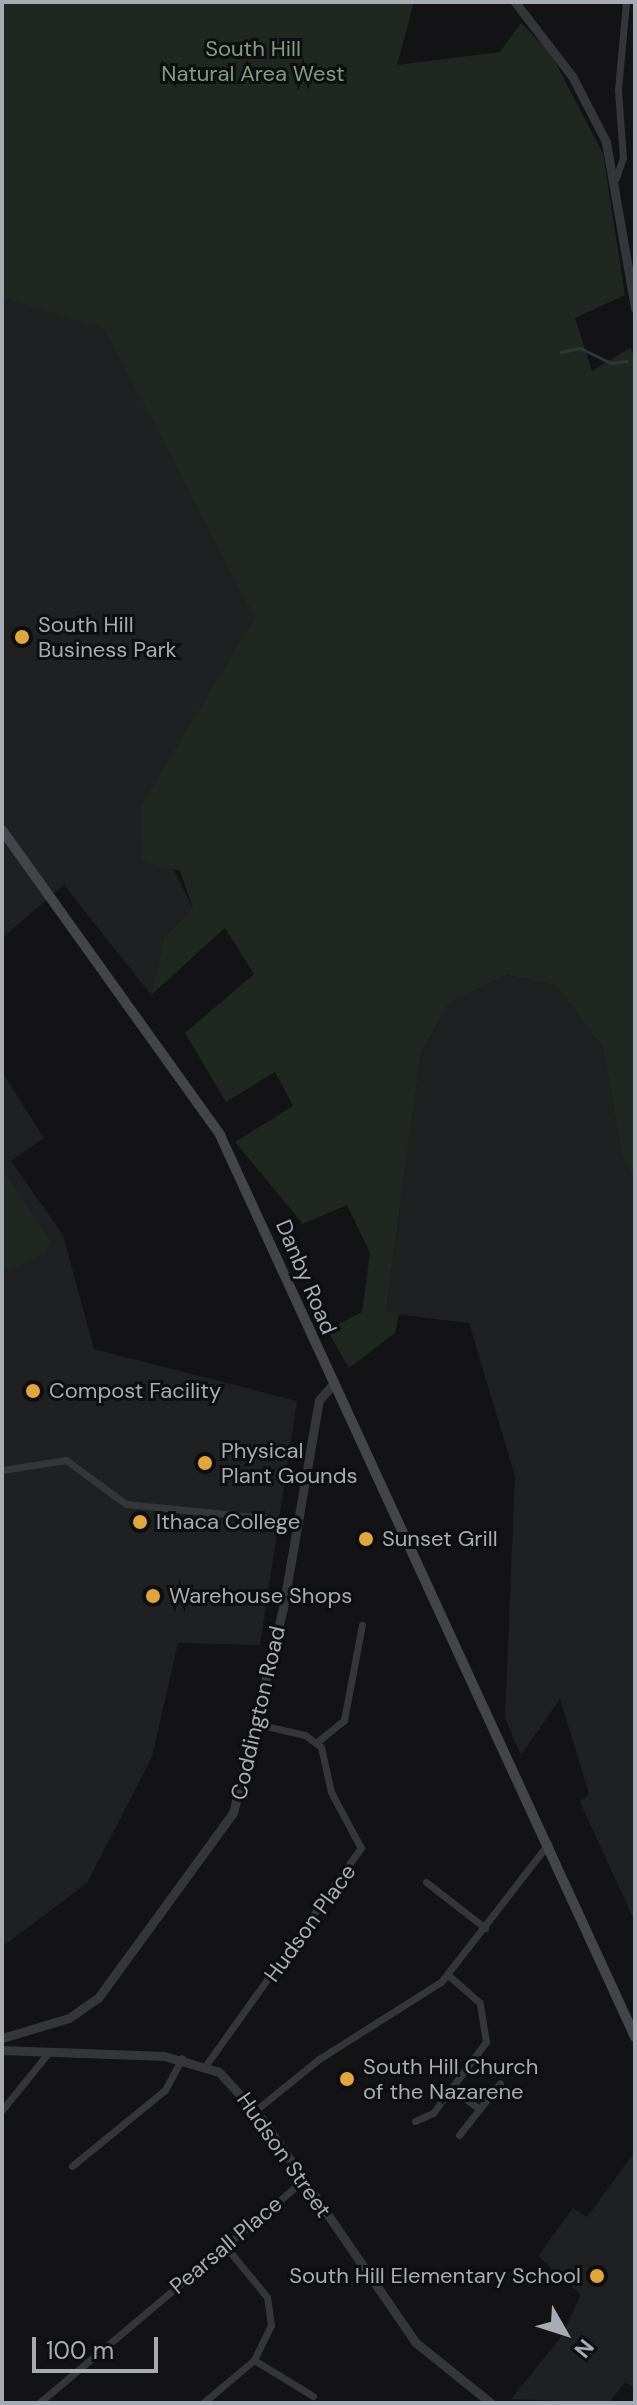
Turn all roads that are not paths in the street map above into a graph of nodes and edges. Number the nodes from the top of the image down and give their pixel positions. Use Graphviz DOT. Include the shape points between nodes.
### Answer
graph roads {
  1 [pos="515,2"];
  2 [pos="626,2"];
  3 [pos="616,178"];
  4 [pos="635,308"];
  5 [pos="2,830"];
  6 [pos="334,1383"];
  7 [pos="2,1470"];
  8 [pos="297,1521"];
  9 [pos="362,1625"];
  10 [pos="257,1724"];
  11 [pos="317,1742"];
  12 [pos="548,1844"];
  13 [pos="426,1882"];
  14 [pos="485,1928"];
  15 [pos="448,1975"];
  16 [pos="635,2037"];
  17 [pos="2,2038"];
  18 [pos="2,2050"];
  19 [pos="49,2052"];
  20 [pos="182,2058"];
  21 [pos="206,2065"];
  22 [pos="500,2083"];
  23 [pos="452,2089"];
  24 [pos="480,2109"];
  25 [pos="2,2110"];
  26 [pos="256,2110"];
  27 [pos="415,2121"];
  28 [pos="459,2135"];
  29 [pos="72,2166"];
  30 [pos="303,2181"];
  31 [pos="226,2247"];
  32 [pos="254,2360"];
  33 [pos="313,2396"];
  34 [pos="39,2403"];
  35 [pos="203,2403"];
  36 [pos="491,2403"];
  1 -- 3 [label="street" via="572,76"];
  2 -- 3 [label="street" via="618,90 623,158"];
  3 -- 4 [label="street"];
  5 -- 6 [label="main road, Danby Road" via="220,1135"];
  6 -- 8 [label="street, Coddington Road" via="319,1400"];
  6 -- 12 [label="main road, Danby Road"];
  7 -- 8 [label="street" via="66,1460 126,1504"];
  8 -- 10 [label="street, Coddington Road"];
  9 -- 11 [label="street" via="344,1720"];
  10 -- 11 [label="street"];
  10 -- 17 [label="street, Coddington Road" via="229,1821 115,1978 69,2018"];
  11 -- 21 [label="street, Hudson Place" via="331,1792 360,1836 360,1855"];
  12 -- 14 [label="street"];
  12 -- 16 [label="main road, Danby Road"];
  13 -- 14 [label="street"];
  14 -- 15 [label="street"];
  15 -- 23 [label="street" via="479,2000 486,2042"];
  15 -- 26 [label="street" via="319,2059"];
  18 -- 19 [label="street, Hudson Street"];
  19 -- 20 [label="street, Hudson Street"];
  19 -- 25 [label="street"];
  20 -- 21 [label="street, Hudson Street"];
  20 -- 29 [label="street" via="165,2090"];
  21 -- 26 [label="street, Hudson Street"];
  22 -- 24 [label="street"];
  23 -- 24 [label="street"];
  23 -- 27 [label="street"];
  24 -- 28 [label="street"];
  26 -- 30 [label="street, Hudson Street"];
  30 -- 31 [label="street, Pearsall Place"];
  30 -- 36 [label="street, Hudson Street" via="415,2342 454,2380"];
  31 -- 32 [label="street" via="270,2306 268,2334"];
  31 -- 34 [label="street, Pearsall Place"];
  32 -- 33 [label="street"];
  32 -- 35 [label="street"];
}
